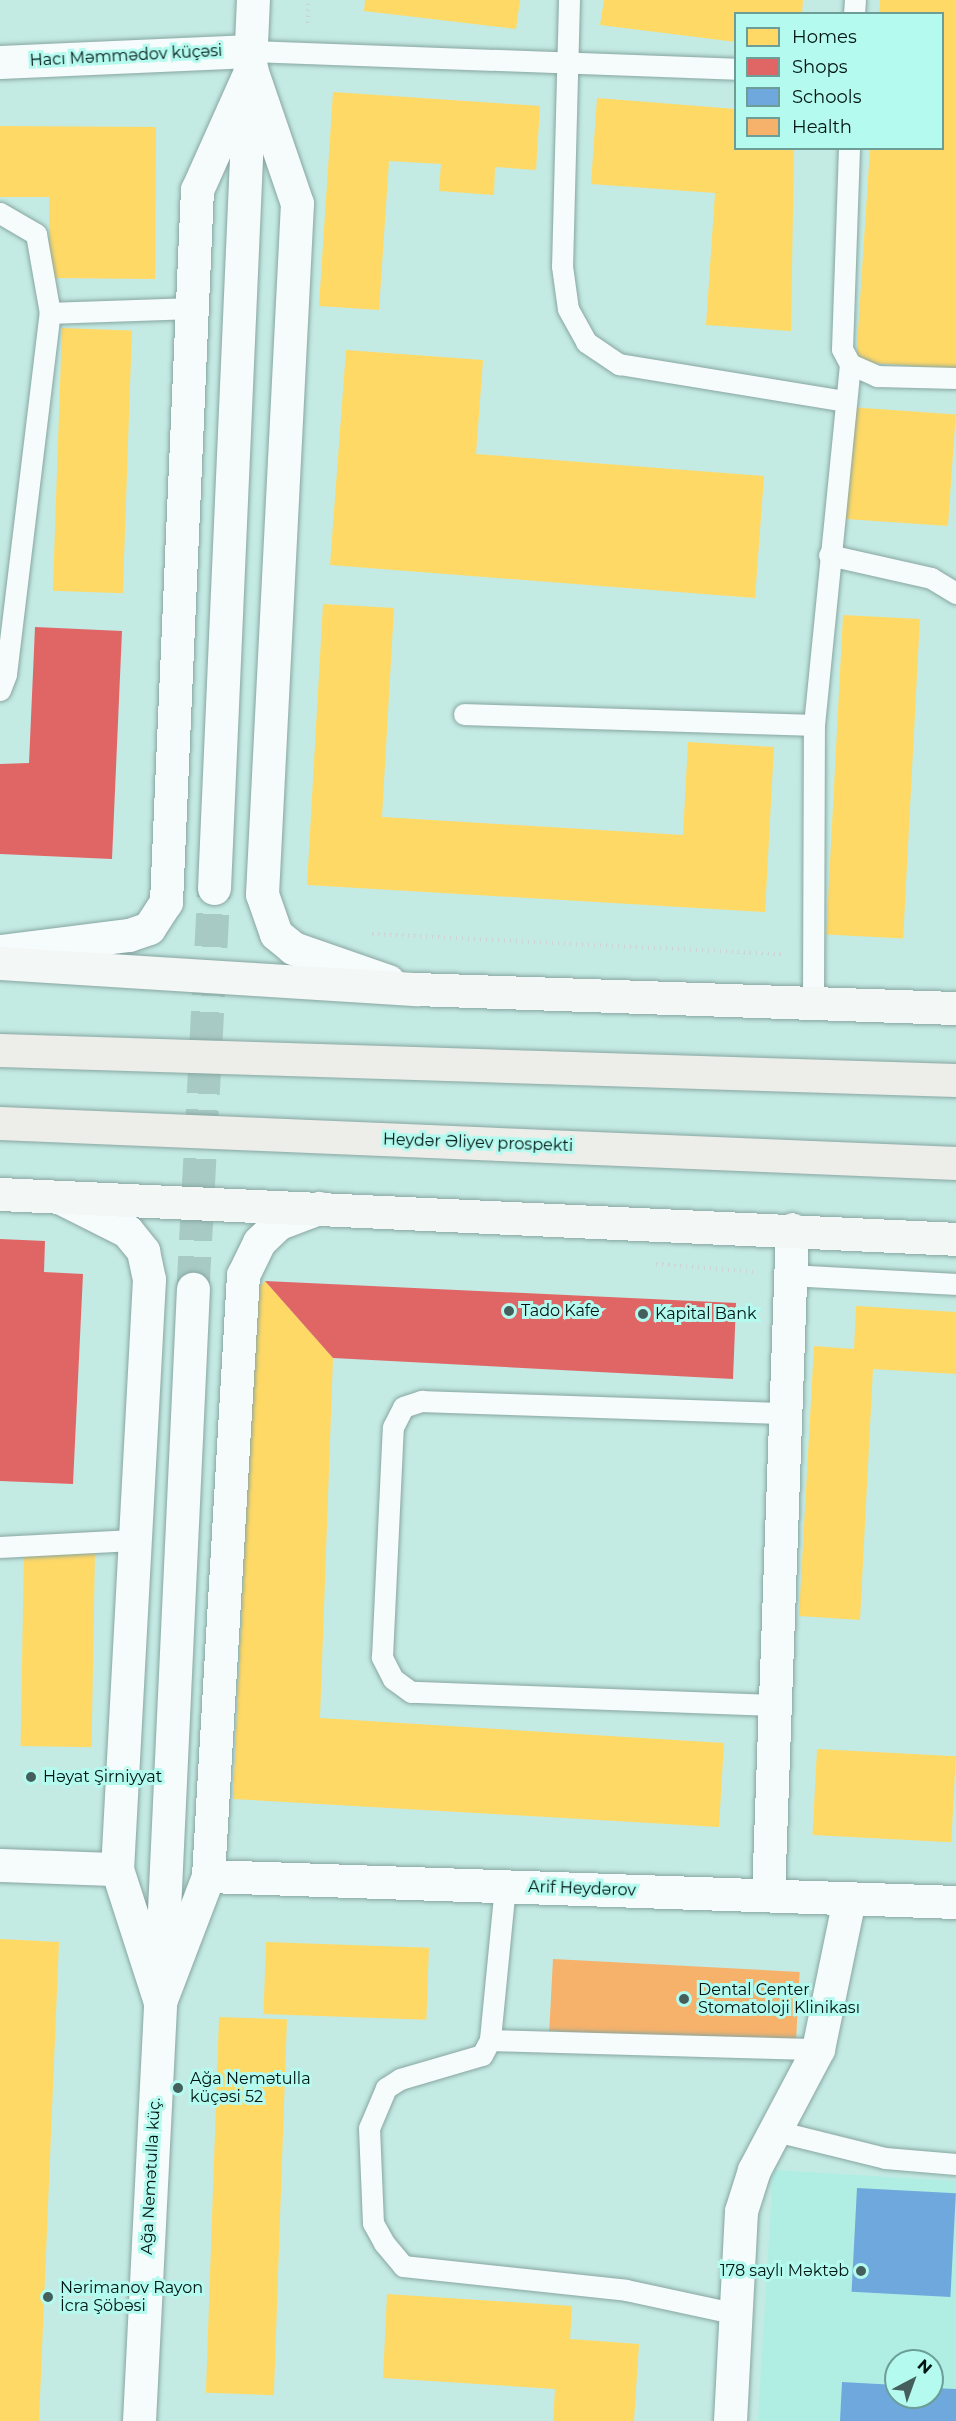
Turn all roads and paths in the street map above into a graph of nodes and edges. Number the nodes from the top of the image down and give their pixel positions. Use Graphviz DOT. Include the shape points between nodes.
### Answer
graph roads {
  1 [pos="254,0"];
  2 [pos="569,0"];
  3 [pos="567,59"];
  4 [pos="251,60"];
  5 [pos="0,62"];
  6 [pos="734,69"];
  7 [pos="849,150"];
  8 [pos="0,213"];
  9 [pos="191,308"];
  10 [pos="50,313"];
  11 [pos="849,364"];
  12 [pos="956,378"];
  13 [pos="845,401"];
  14 [pos="829,555"];
  15 [pos="956,593"];
  16 [pos="0,690"];
  17 [pos="464,714"];
  18 [pos="814,725"];
  19 [pos="214,888"];
  20 [pos="359,934"];
  21 [pos="0,951"];
  22 [pos="814,956"];
  23 [pos="0,963"];
  24 [pos="416,989"];
  25 [pos="813,999"];
  26 [pos="956,1008"];
  27 [pos="0,1050"];
  28 [pos="956,1080"];
  29 [pos="0,1123"];
  30 [pos="956,1163"];
  31 [pos="0,1194"];
  32 [pos="58,1197"];
  33 [pos="326,1207"];
  34 [pos="792,1228"];
  35 [pos="956,1239"];
  36 [pos="790,1275"];
  37 [pos="956,1284"];
  38 [pos="193,1289"];
  39 [pos="785,1413"];
  40 [pos="132,1540"];
  41 [pos="0,1547"];
  42 [pos="774,1705"];
  43 [pos="0,1865"];
  44 [pos="117,1869"];
  45 [pos="208,1876"];
  46 [pos="505,1886"];
  47 [pos="768,1895"];
  48 [pos="849,1899"];
  49 [pos="956,1902"];
  50 [pos="160,2002"];
  51 [pos="490,2040"];
  52 [pos="818,2049"];
  53 [pos="776,2131"];
  54 [pos="956,2164"];
  55 [pos="737,2314"];
  56 [pos="139,2421"];
  57 [pos="730,2421"];
  1 -- 4 [label="street"];
  2 -- 3 [label="lane"];
  3 -- 4 [label="lane"];
  3 -- 6 [label="lane"];
  3 -- 13 [label="lane" via="562,266 568,309 585,342 619,364"];
  4 -- 5 [label="street, Hacı Məmmədov küçəsi"];
  4 -- 9 [label="street" via="197,190"];
  4 -- 19 [label="street"];
  4 -- 24 [label="street" via="297,203 264,908 276,934 293,948"];
  7 -- 11 [label="lane" via="842,349"];
  8 -- 10 [label="lane" via="36,234"];
  9 -- 10 [label="lane"];
  9 -- 21 [label="street" via="166,902 149,928 129,934"];
  10 -- 16 [label="lane" via="6,674"];
  11 -- 12 [label="lane" via="877,376"];
  11 -- 13 [label="lane"];
  13 -- 14 [label="lane"];
  14 -- 15 [label="lane" via="931,578"];
  14 -- 18 [label="lane"];
  17 -- 18 [label="lane"];
  18 -- 22 [label="lane"];
  20 -- 22 [label="path"];
  22 -- 25 [label="lane"];
  23 -- 24 [label="main road"];
  24 -- 25 [label="main road"];
  25 -- 26 [label="main road"];
  27 -- 28 [label="highway"];
  29 -- 30 [label="highway, Heydər Əliyev prospekti"];
  31 -- 32 [label="main road"];
  32 -- 33 [label="main road"];
  32 -- 40 [label="street" via="106,1217 143,1251 149,1279"];
  33 -- 34 [label="main road"];
  33 -- 45 [label="street, Ağa Nemətulla küç." via="279,1223 259,1242 243,1275"];
  34 -- 35 [label="main road"];
  34 -- 36 [label="street"];
  36 -- 37 [label="lane"];
  36 -- 39 [label="street"];
  38 -- 50 [label="street"];
  39 -- 42 [label="street"];
  39 -- 42 [label="lane" via="422,1401 403,1407 393,1426 382,1658 393,1678 411,1692"];
  40 -- 41 [label="lane"];
  40 -- 44 [label="street"];
  42 -- 47 [label="street"];
  43 -- 44 [label="street"];
  44 -- 50 [label="street, Ağa Nemətulla küç."];
  45 -- 46 [label="street, Arif Heydərov"];
  45 -- 50 [label="street, Ağa Nemətulla küç."];
  46 -- 47 [label="street, Arif Heydərov"];
  46 -- 51 [label="lane"];
  47 -- 48 [label="street, Arif Heydərov"];
  48 -- 49 [label="street, Arif Heydərov"];
  48 -- 52 [label="street"];
  50 -- 56 [label="street, Ağa Nemətulla küç."];
  51 -- 52 [label="lane"];
  51 -- 55 [label="lane" via="482,2055 415,2071 386,2088 369,2128 373,2223 404,2266 626,2290"];
  52 -- 53 [label="street"];
  53 -- 54 [label="lane" via="885,2158"];
  53 -- 55 [label="street" via="754,2170 741,2211"];
  55 -- 57 [label="street"];
}
